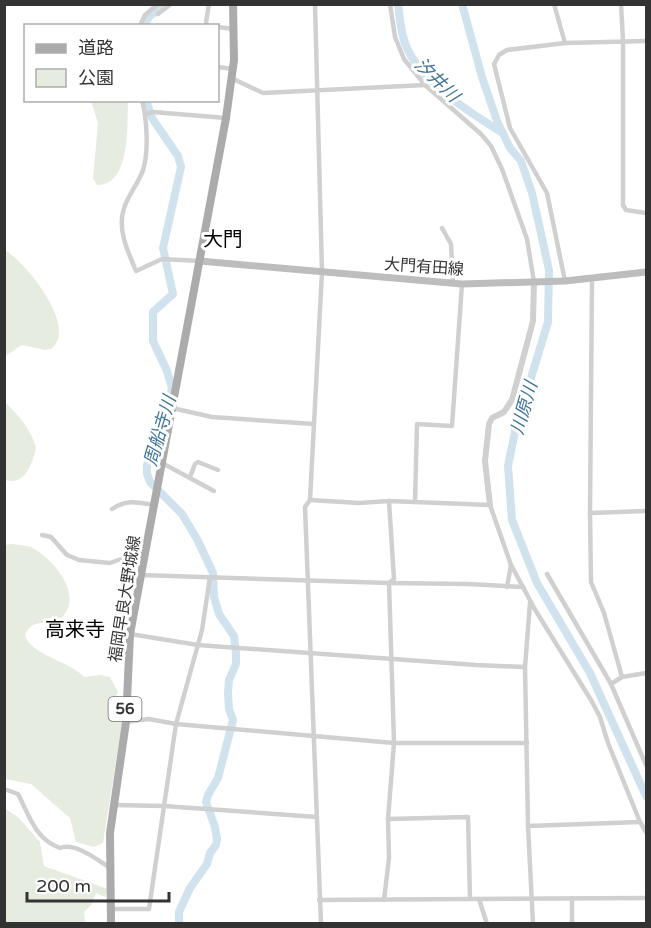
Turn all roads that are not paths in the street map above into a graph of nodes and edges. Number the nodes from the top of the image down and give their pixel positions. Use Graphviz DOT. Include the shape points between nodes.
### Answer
graph roads {
  1 [pos="158,4"];
  2 [pos="171,4"];
  3 [pos="233,4"];
  4 [pos="315,4"];
  5 [pos="390,4"];
  6 [pos="554,4"];
  7 [pos="621,4"];
  8 [pos="209,5"];
  9 [pos="158,14"];
  10 [pos="141,24"];
  11 [pos="206,24"];
  12 [pos="219,27"];
  13 [pos="234,28"];
  14 [pos="623,40"];
  15 [pos="646,41"];
  16 [pos="565,43"];
  17 [pos="219,67"];
  18 [pos="232,73"];
  19 [pos="425,85"];
  20 [pos="317,90"];
  21 [pos="143,102"];
  22 [pos="146,114"];
  23 [pos="226,118"];
  24 [pos="646,213"];
  25 [pos="442,228"];
  26 [pos="200,261"];
  27 [pos="322,272"];
  28 [pos="646,272"];
  29 [pos="592,278"];
  30 [pos="561,281"];
  31 [pos="537,282"];
  32 [pos="453,283"];
  33 [pos="462,284"];
  34 [pos="172,408"];
  35 [pos="314,424"];
  36 [pos="162,463"];
  37 [pos="218,470"];
  38 [pos="190,477"];
  39 [pos="214,491"];
  40 [pos="310,500"];
  41 [pos="389,501"];
  42 [pos="415,502"];
  43 [pos="154,505"];
  44 [pos="490,505"];
  45 [pos="112,509"];
  46 [pos="646,511"];
  47 [pos="590,513"];
  48 [pos="42,535"];
  49 [pos="143,561"];
  50 [pos="511,566"];
  51 [pos="547,574"];
  52 [pos="140,575"];
  53 [pos="210,577"];
  54 [pos="306,581"];
  55 [pos="390,583"];
  56 [pos="507,587"];
  57 [pos="523,587"];
  58 [pos="530,602"];
  59 [pos="130,634"];
  60 [pos="198,645"];
  61 [pos="309,653"];
  62 [pos="392,658"];
  63 [pos="525,667"];
  64 [pos="646,673"];
  65 [pos="622,678"];
  66 [pos="610,684"];
  67 [pos="126,722"];
  68 [pos="176,724"];
  69 [pos="313,736"];
  70 [pos="394,743"];
  71 [pos="527,743"];
  72 [pos="646,765"];
  73 [pos="4,789"];
  74 [pos="114,805"];
  75 [pos="164,806"];
  76 [pos="317,817"];
  77 [pos="388,819"];
  78 [pos="640,822"];
  79 [pos="528,826"];
  80 [pos="646,832"];
  81 [pos="110,867"];
  82 [pos="531,898"];
  83 [pos="572,898"];
  84 [pos="646,898"];
  85 [pos="470,899"];
  86 [pos="479,899"];
  87 [pos="319,900"];
  88 [pos="384,900"];
  89 [pos="110,909"];
  90 [pos="110,923"];
  91 [pos="321,924"];
  92 [pos="488,924"];
  93 [pos="533,924"];
  94 [pos="572,924"];
  1 -- 10 [label="street"];
  2 -- 9 [label="street"];
  3 -- 13 [label="main road, 56"];
  4 -- 20 [label="street"];
  5 -- 19 [label="street" via="399,48"];
  6 -- 16 [label="street"];
  7 -- 14 [label="street"];
  8 -- 11 [label="street"];
  12 -- 13 [label="street"];
  13 -- 18 [label="main road, 56"];
  14 -- 15 [label="street"];
  14 -- 16 [label="street"];
  14 -- 24 [label="street" via="623,205 626,210"];
  16 -- 30 [label="street" via="507,50 494,64 510,128 547,193"];
  17 -- 18 [label="street"];
  18 -- 20 [label="street" via="263,93"];
  18 -- 23 [label="main road, 56"];
  19 -- 20 [label="street"];
  19 -- 31 [label="street" via="491,146 527,239"];
  20 -- 27 [label="street"];
  21 -- 22 [label="street"];
  22 -- 23 [label="street"];
  22 -- 26 [label="street" via="145,161 122,214 125,244 136,271 165,258"];
  23 -- 26 [label="main road, 56"];
  25 -- 32 [label="street" via="451,244"];
  26 -- 27 [label="main road, 大門有田線"];
  26 -- 34 [label="main road, 56"];
  27 -- 32 [label="main road, 大門有田線"];
  27 -- 35 [label="street"];
  28 -- 29 [label="main road, 大門有田線"];
  29 -- 30 [label="main road, 大門有田線"];
  29 -- 47 [label="street"];
  30 -- 31 [label="main road, 大門有田線"];
  31 -- 33 [label="main road, 大門有田線"];
  31 -- 44 [label="street" via="533,321 512,400 489,424 485,461"];
  32 -- 33 [label="main road, 大門有田線"];
  33 -- 42 [label="street" via="452,426 417,424"];
  34 -- 35 [label="street" via="212,417"];
  34 -- 36 [label="main road, 56"];
  35 -- 40 [label="street"];
  36 -- 38 [label="street"];
  36 -- 43 [label="main road, 福岡早良大野城線 / 56"];
  37 -- 38 [label="street" via="198,462"];
  38 -- 39 [label="street"];
  40 -- 41 [label="street"];
  40 -- 54 [label="street" via="305,507"];
  41 -- 42 [label="street"];
  41 -- 55 [label="street" via="394,579"];
  42 -- 44 [label="street"];
  43 -- 45 [label="street" via="132,501"];
  43 -- 49 [label="main road, 福岡早良大野城線 / 56"];
  44 -- 50 [label="street"];
  46 -- 47 [label="street"];
  47 -- 65 [label="street" via="591,582"];
  48 -- 49 [label="street" via="51,537 67,555 79,560"];
  49 -- 52 [label="main road, 福岡早良大野城線 / 56"];
  50 -- 56 [label="street"];
  50 -- 57 [label="street"];
  51 -- 66 [label="street"];
  52 -- 53 [label="street"];
  52 -- 59 [label="main road, 福岡早良大野城線 / 56"];
  53 -- 54 [label="street"];
  53 -- 60 [label="street"];
  54 -- 55 [label="street"];
  54 -- 61 [label="street"];
  55 -- 56 [label="street"];
  55 -- 62 [label="street"];
  56 -- 57 [label="street"];
  57 -- 58 [label="street"];
  58 -- 63 [label="street"];
  58 -- 78 [label="street" via="600,717"];
  59 -- 60 [label="street"];
  59 -- 67 [label="main road, 福岡早良大野城線 / 56"];
  60 -- 61 [label="street"];
  60 -- 68 [label="street"];
  61 -- 62 [label="street"];
  61 -- 69 [label="street"];
  62 -- 63 [label="street"];
  62 -- 70 [label="street"];
  63 -- 71 [label="street"];
  64 -- 65 [label="street"];
  65 -- 66 [label="street"];
  66 -- 72 [label="street"];
  67 -- 68 [label="street" via="149,719"];
  67 -- 74 [label="main road, 福岡早良大野城線 / 56"];
  68 -- 69 [label="street"];
  68 -- 75 [label="street"];
  69 -- 70 [label="street"];
  69 -- 76 [label="street"];
  70 -- 71 [label="street"];
  70 -- 77 [label="street"];
  71 -- 79 [label="street"];
  73 -- 81 [label="street" via="18,794 34,828 50,843 78,849"];
  74 -- 75 [label="street"];
  74 -- 81 [label="main road, 福岡早良大野城線 / 56"];
  75 -- 76 [label="street"];
  75 -- 89 [label="street" via="150,909"];
  76 -- 87 [label="street"];
  77 -- 85 [label="street" via="468,818"];
  77 -- 88 [label="street"];
  78 -- 79 [label="street"];
  78 -- 80 [label="street"];
  79 -- 82 [label="street"];
  81 -- 89 [label="main road, 福岡早良大野城線 / 56"];
  82 -- 83 [label="street"];
  82 -- 86 [label="street"];
  82 -- 93 [label="street"];
  83 -- 84 [label="street"];
  83 -- 94 [label="street"];
  85 -- 86 [label="street"];
  85 -- 88 [label="street"];
  86 -- 92 [label="street"];
  87 -- 88 [label="street"];
  87 -- 91 [label="street"];
  89 -- 90 [label="main road, 福岡早良大野城線 / 56"];
}
